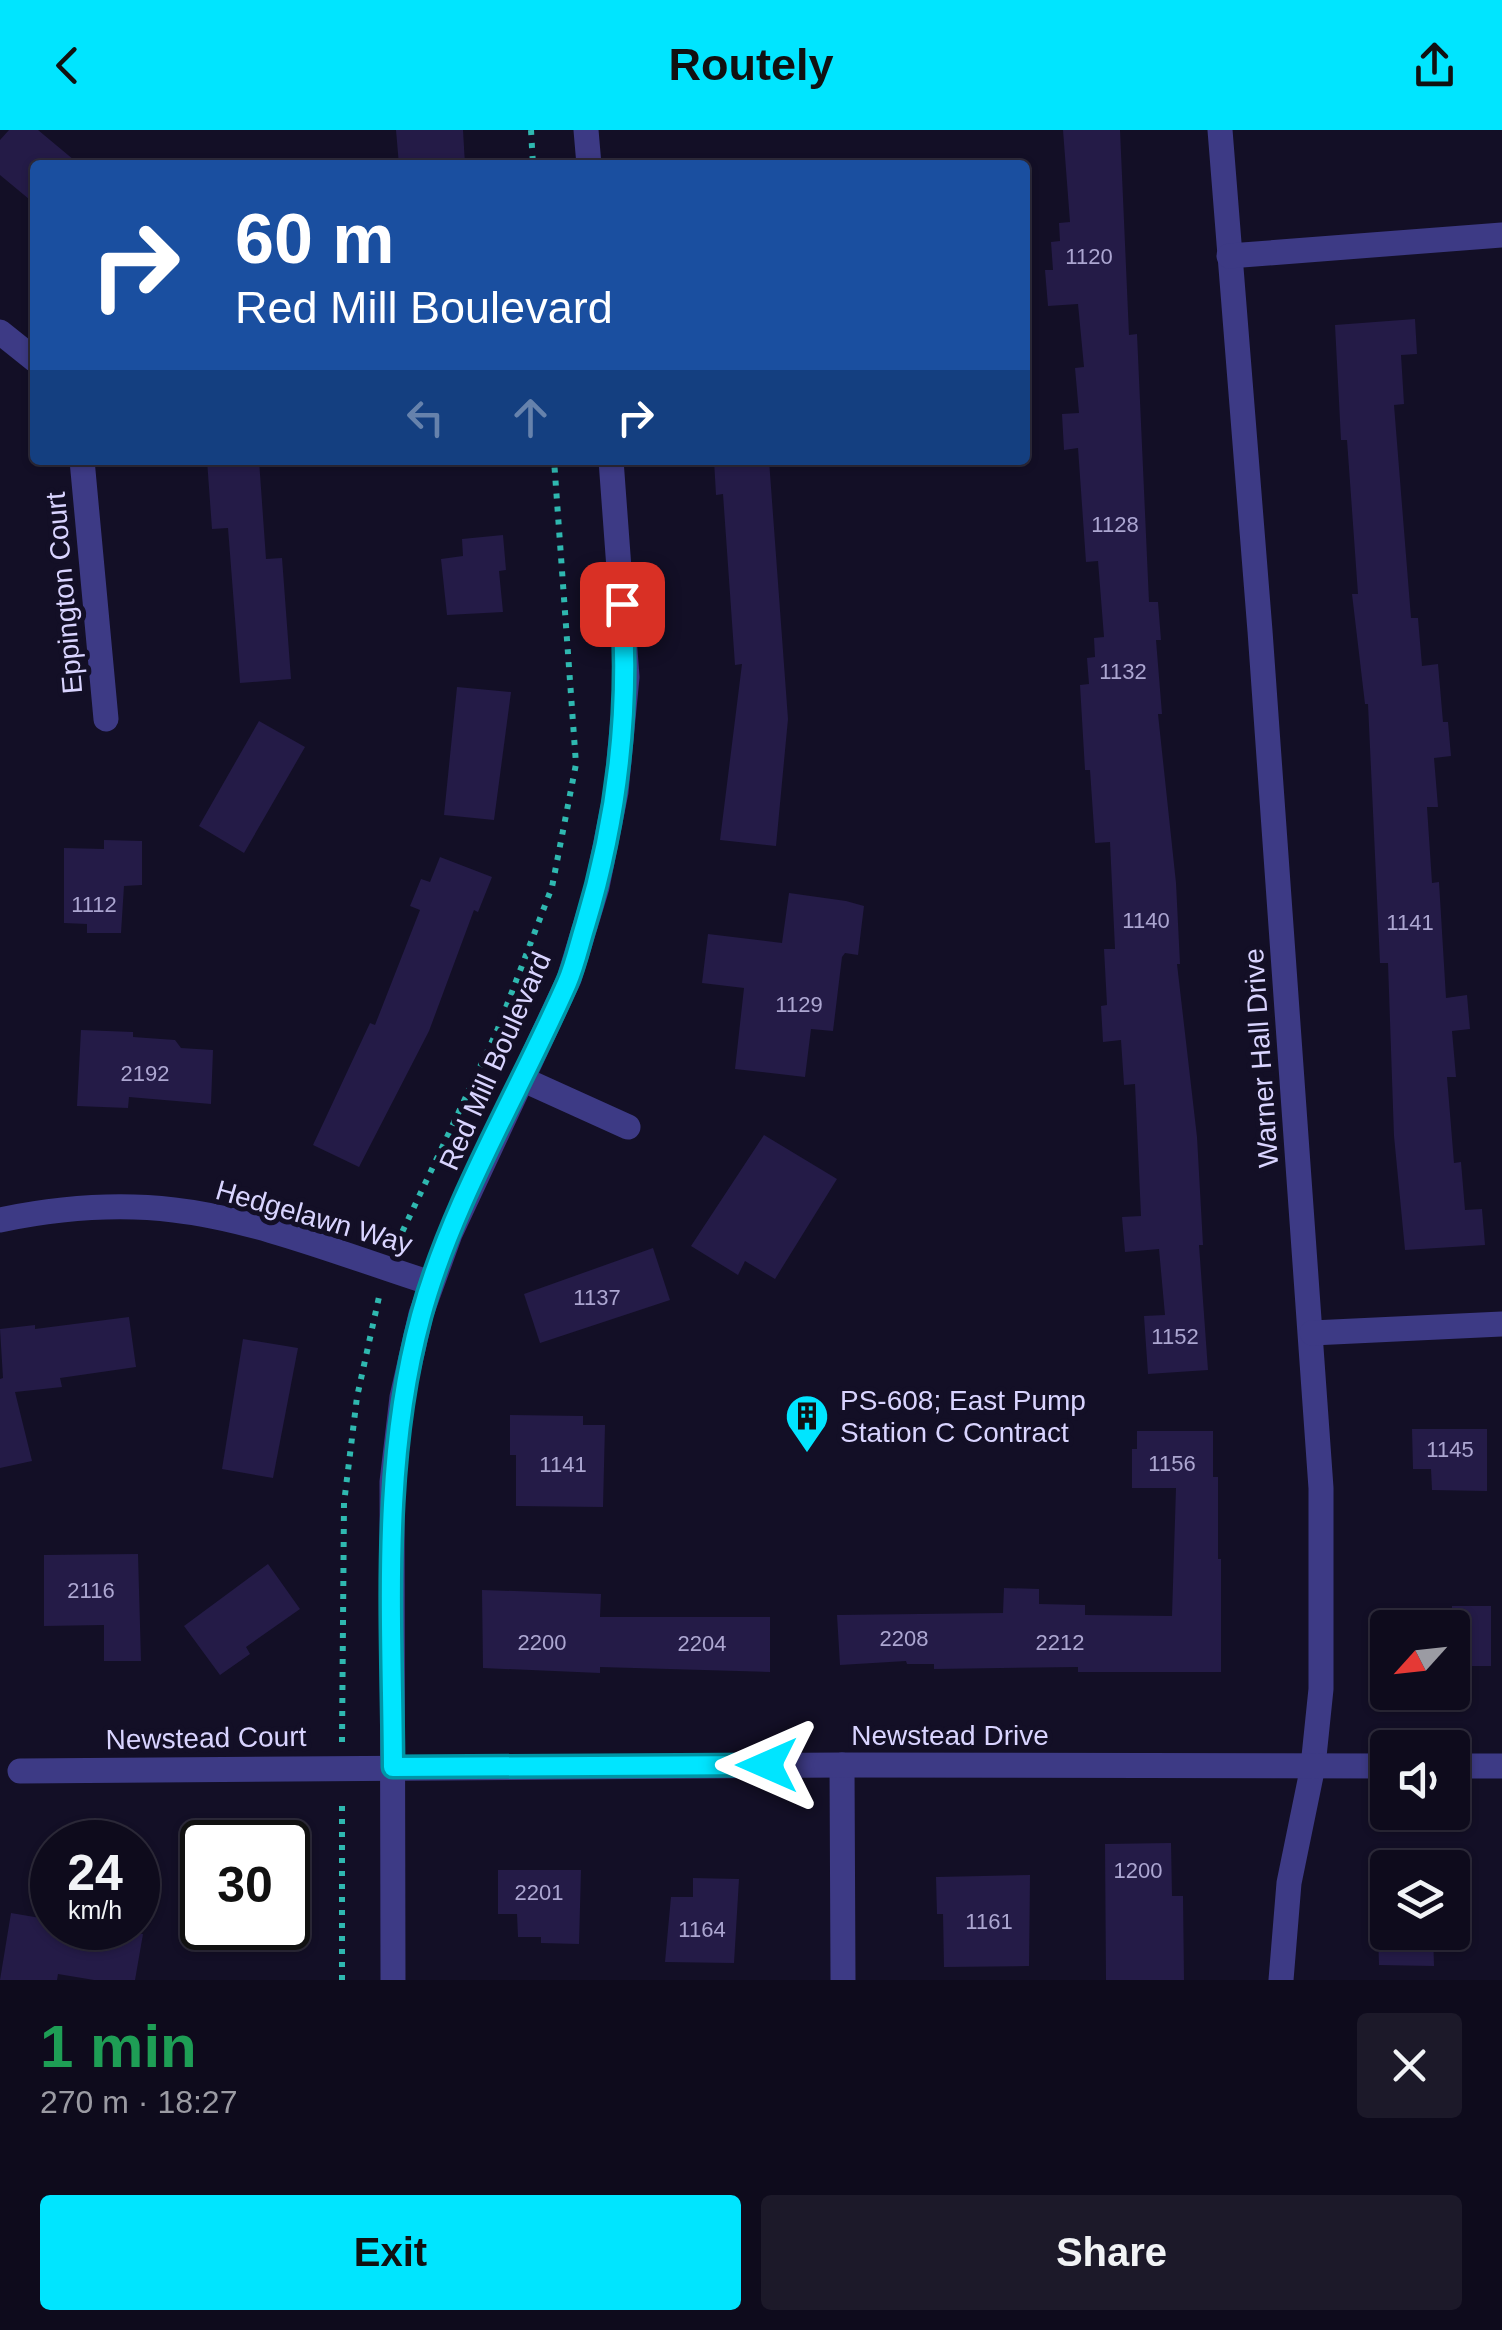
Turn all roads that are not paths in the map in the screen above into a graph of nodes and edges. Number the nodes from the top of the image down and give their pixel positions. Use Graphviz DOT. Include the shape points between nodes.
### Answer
graph roads {
  1 [pos="586,130"];
  2 [pos="1220,130"];
  3 [pos="589,160"];
  4 [pos="1502,236"];
  5 [pos="1229,256"];
  6 [pos="0,332"];
  7 [pos="30,356"];
  8 [pos="82,465"];
  9 [pos="611,465"];
  10 [pos="106,720"];
  11 [pos="522,1079"];
  12 [pos="628,1127"];
  13 [pos="0,1220"];
  14 [pos="432,1283"];
  15 [pos="1502,1324"];
  16 [pos="1312,1333"];
  17 [pos="842,1765"];
  18 [pos="1313,1766"];
  19 [pos="1370,1766"];
  20 [pos="1470,1766"];
  21 [pos="1502,1766"];
  22 [pos="393,1767"];
  23 [pos="20,1771"];
  24 [pos="393,1980"];
  25 [pos="843,1980"];
  26 [pos="1281,1980"];
  1 -- 3 [label="street"];
  2 -- 5 [label="street, Warner Hall Drive"];
  4 -- 5 [label="street"];
  5 -- 16 [label="street, Warner Hall Drive"];
  6 -- 7 [label="street"];
  8 -- 10 [label="street, Eppington Court"];
  9 -- 11 [label="street, Red Mill Boulevard" via="627,677 616,792 569,979"];
  11 -- 12 [label="street"];
  11 -- 14 [label="street, Red Mill Boulevard"];
  13 -- 14 [label="street, Hedgelawn Way" via="109,1206 175,1210 228,1219"];
  14 -- 22 [label="street, Red Mill Boulevard" via="402,1397 392,1482"];
  15 -- 16 [label="street"];
  16 -- 18 [label="street, Warner Hall Drive" via="1321,1488 1321,1689"];
  17 -- 18 [label="street, Newstead Drive"];
  17 -- 22 [label="street, Newstead Drive"];
  17 -- 25 [label="street"];
  18 -- 19 [label="street, Newstead Drive"];
  18 -- 26 [label="street, Warner Hall Drive" via="1289,1884"];
  20 -- 21 [label="street"];
  22 -- 23 [label="street, Newstead Court"];
  22 -- 24 [label="street, Red Mill Boulevard"];
}
